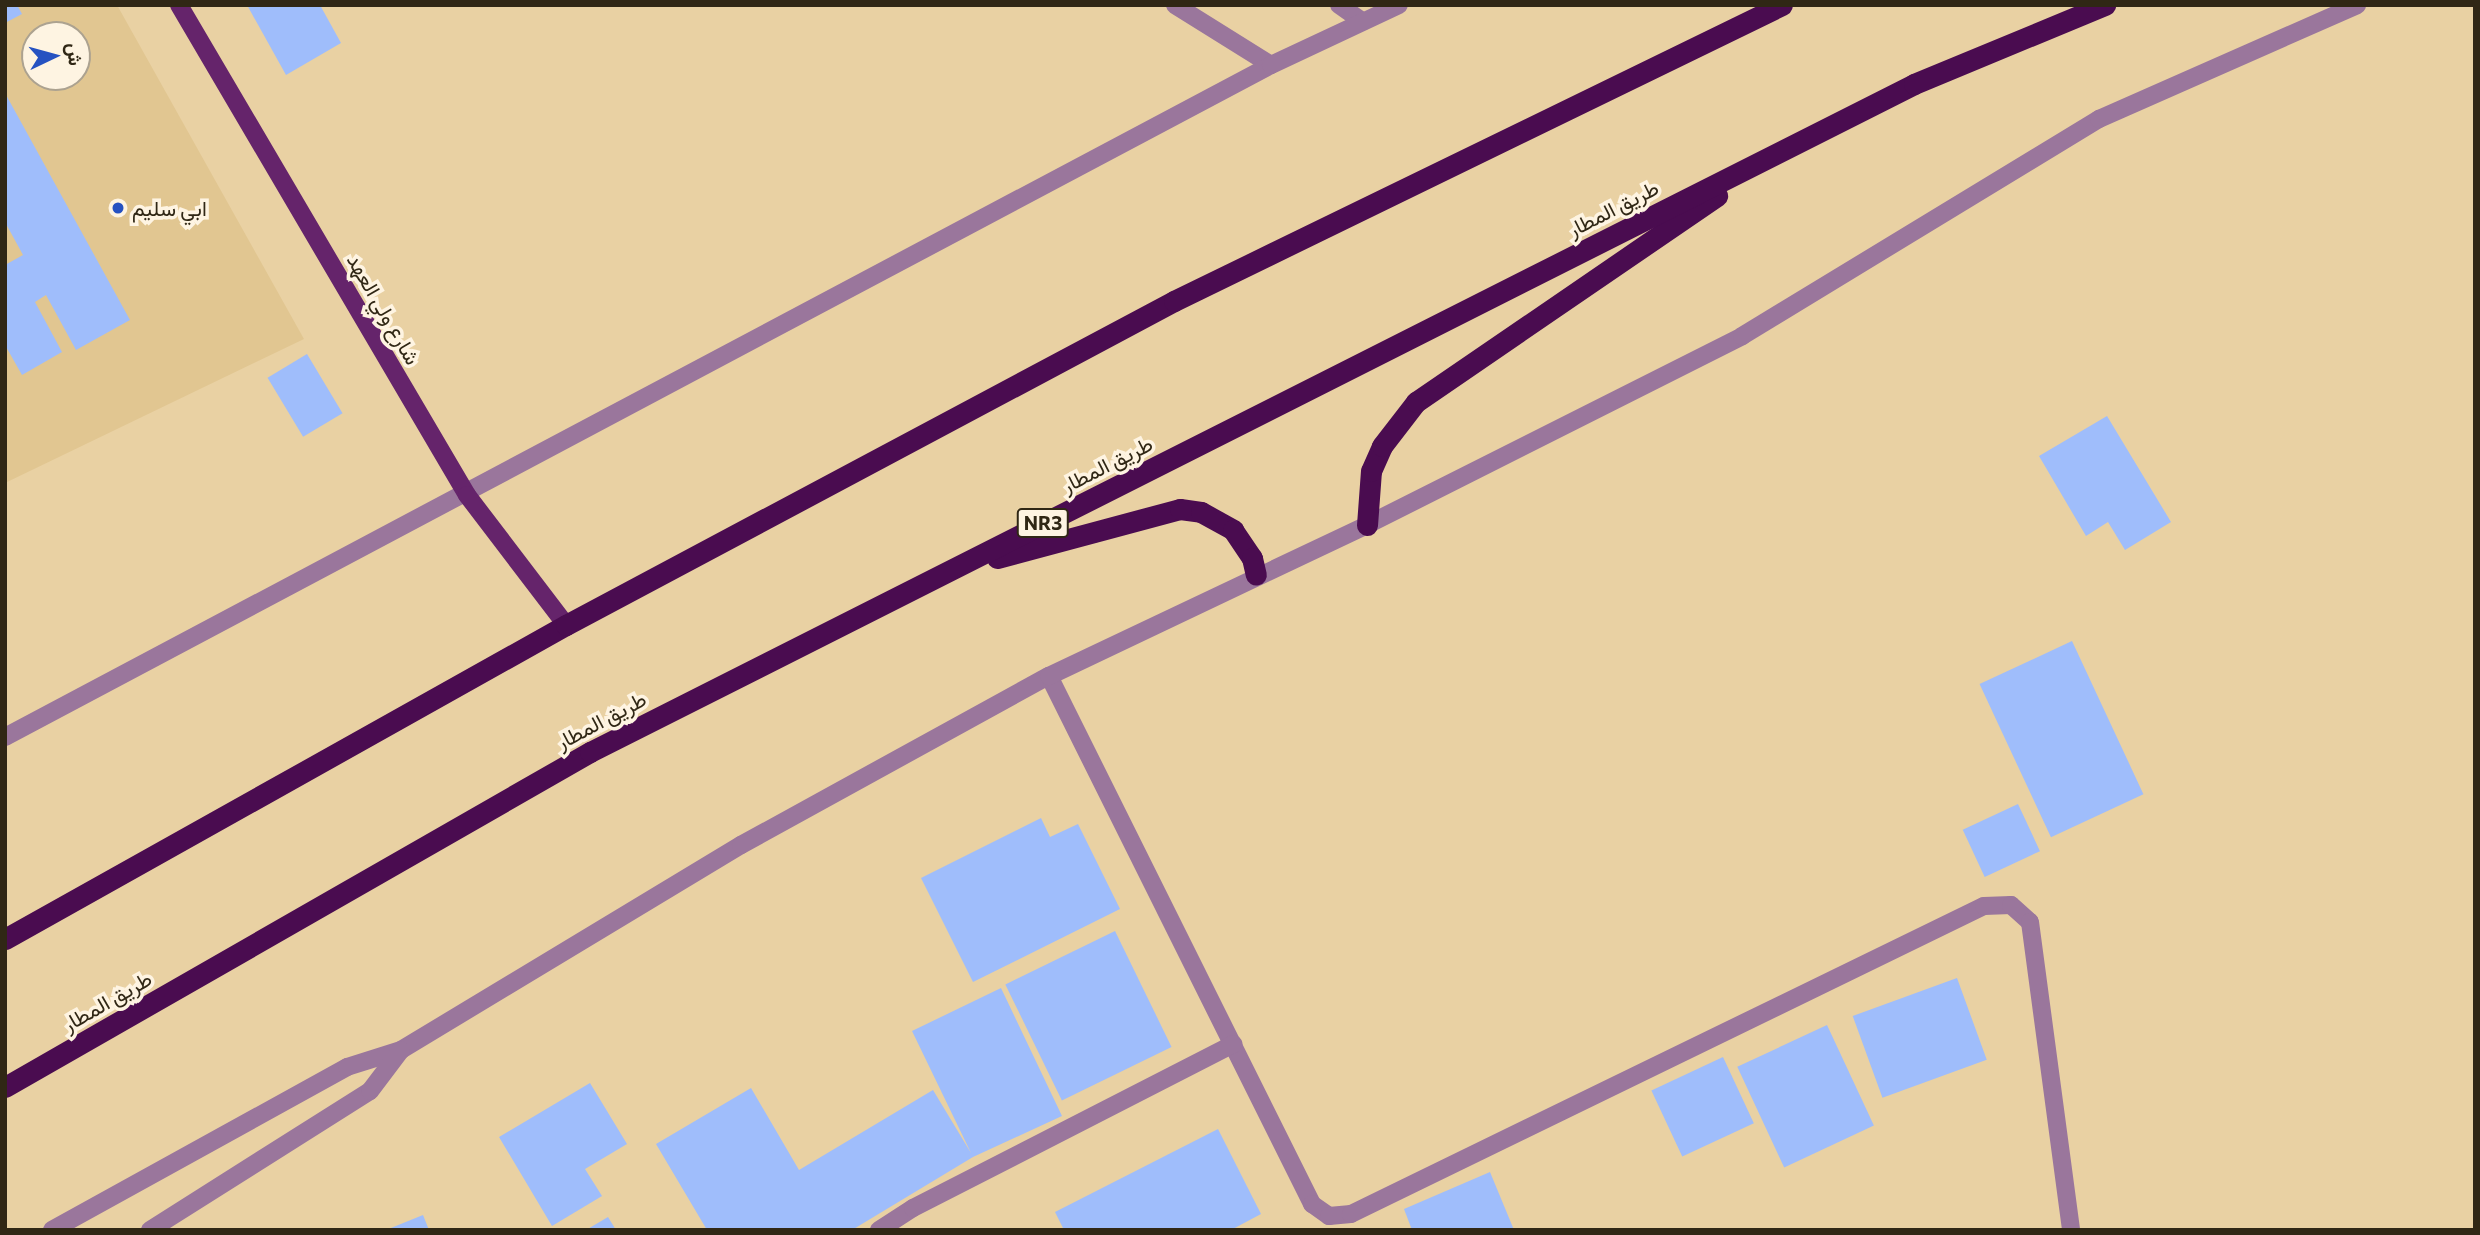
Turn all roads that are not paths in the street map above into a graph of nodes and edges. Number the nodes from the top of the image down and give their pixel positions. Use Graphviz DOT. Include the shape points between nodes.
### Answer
graph roads {
  1 [pos="179,5"];
  2 [pos="1175,5"];
  3 [pos="1339,5"];
  4 [pos="1399,5"];
  5 [pos="1782,5"];
  6 [pos="2105,5"];
  7 [pos="2357,5"];
  8 [pos="1363,22"];
  9 [pos="1271,65"];
  10 [pos="1785,150"];
  11 [pos="467,495"];
  12 [pos="1367,525"];
  13 [pos="948,571"];
  14 [pos="1256,575"];
  15 [pos="566,625"];
  16 [pos="1049,676"];
  17 [pos="5,737"];
  18 [pos="5,939"];
  19 [pos="1234,1044"];
  20 [pos="401,1050"];
  21 [pos="5,1087"];
  22 [pos="52,1230"];
  23 [pos="150,1230"];
  24 [pos="880,1230"];
  25 [pos="2071,1230"];
  1 -- 11 [label="main road, شارع ولي العهد"];
  2 -- 9 [label="street"];
  3 -- 8 [label="street"];
  4 -- 8 [label="street"];
  5 -- 15 [label="highway" via="1174,301"];
  6 -- 10 [label="highway, طريق المطار / NR3" via="1914,85"];
  7 -- 12 [label="street" via="2099,119 1742,336"];
  8 -- 9 [label="street"];
  9 -- 11 [label="street"];
  10 -- 12 [label="highway" via="1416,402 1381,446 1367,498"];
  10 -- 13 [label="highway, طريق المطار / NR3"];
  11 -- 15 [label="main road, شارع ولي العهد"];
  11 -- 17 [label="street"];
  12 -- 14 [label="street"];
  13 -- 14 [label="highway" via="1180,509 1200,512 1233,530 1252,558"];
  13 -- 21 [label="highway, طريق المطار / NR3" via="590,752"];
  14 -- 16 [label="street"];
  15 -- 18 [label="highway"];
  16 -- 19 [label="street"];
  16 -- 20 [label="street" via="741,845"];
  19 -- 24 [label="street" via="913,1208"];
  19 -- 25 [label="street" via="1312,1204 1328,1216 1351,1214 1984,906 2011,905 2030,922"];
  20 -- 22 [label="street" via="347,1067"];
  20 -- 23 [label="street" via="370,1091"];
}
